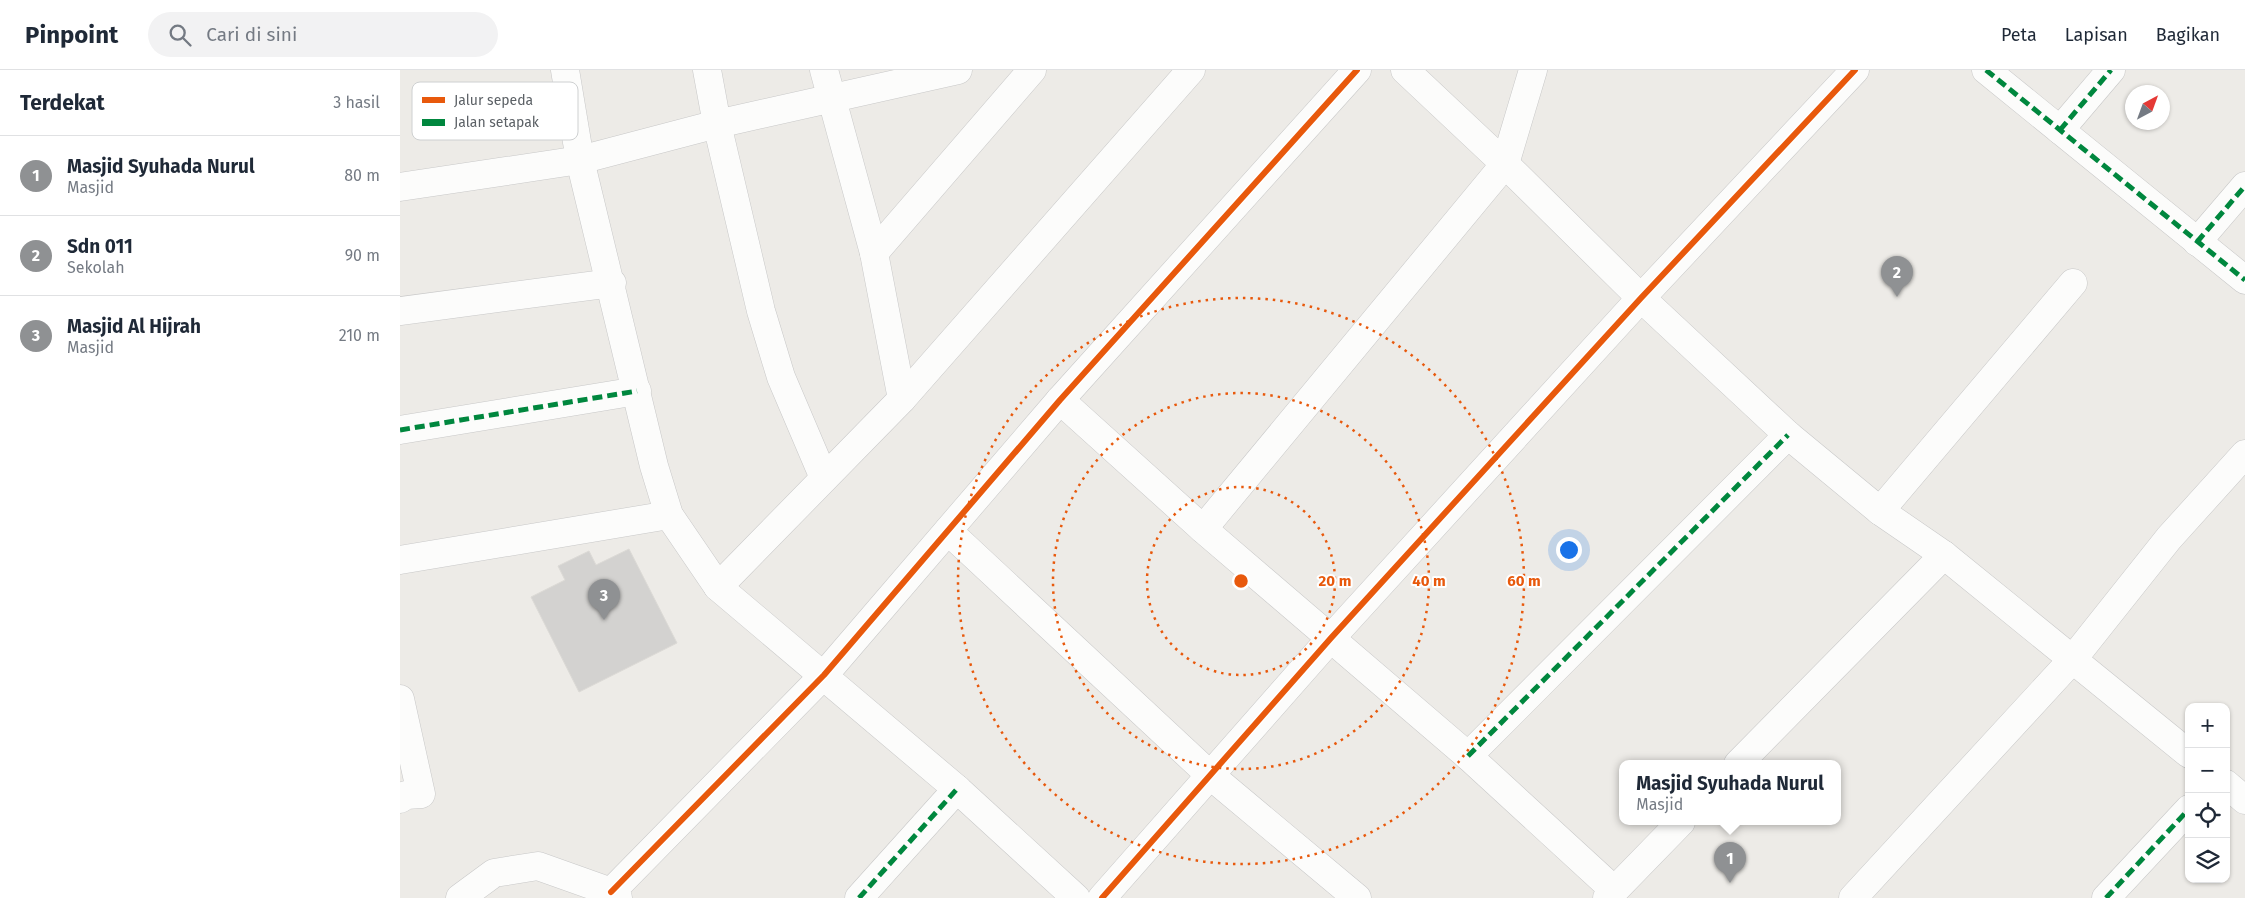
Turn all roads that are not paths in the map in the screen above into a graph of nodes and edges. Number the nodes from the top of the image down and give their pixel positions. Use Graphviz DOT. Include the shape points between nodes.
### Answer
graph roads {
  1 [pos="707,70"];
  2 [pos="824,70"];
  3 [pos="958,70"];
  4 [pos="1032,70"];
  5 [pos="1191,70"];
  6 [pos="1357,70"];
  7 [pos="1405,70"];
  8 [pos="1533,70"];
  9 [pos="1855,70"];
  10 [pos="1986,70"];
  11 [pos="2111,70"];
  12 [pos="831,100"];
  13 [pos="717,124"];
  14 [pos="2060,130"];
  15 [pos="577,140"];
  16 [pos="580,160"];
  17 [pos="1505,164"];
  18 [pos="2245,186"];
  19 [pos="400,187"];
  20 [pos="2197,242"];
  21 [pos="874,253"];
  22 [pos="2245,280"];
  23 [pos="612,283"];
  24 [pos="2073,283"];
  25 [pos="1641,298"];
  26 [pos="400,311"];
  27 [pos="637,391"];
  28 [pos="902,399"];
  29 [pos="1060,400"];
  30 [pos="400,430"];
  31 [pos="1788,435"];
  32 [pos="2245,454"];
  33 [pos="824,478"];
  34 [pos="1880,511"];
  35 [pos="669,515"];
  36 [pos="1203,529"];
  37 [pos="948,531"];
  38 [pos="1944,555"];
  39 [pos="400,560"];
  40 [pos="718,587"];
  41 [pos="1331,638"];
  42 [pos="2072,660"];
  43 [pos="824,675"];
  44 [pos="400,699"];
  45 [pos="2185,751"];
  46 [pos="1468,756"];
  47 [pos="1742,760"];
  48 [pos="1210,776"];
  49 [pos="2230,787"];
  50 [pos="957,789"];
  51 [pos="400,799"];
  52 [pos="2245,800"];
  53 [pos="2185,813"];
  54 [pos="1678,825"];
  55 [pos="1611,894"];
  56 [pos="615,895"];
  57 [pos="460,898"];
  58 [pos="859,898"];
  59 [pos="1076,898"];
  60 [pos="1102,898"];
  61 [pos="1357,898"];
  62 [pos="1853,898"];
  63 [pos="2106,898"];
  1 -- 13 [label="street"];
  2 -- 12 [label="street"];
  3 -- 12 [label="street"];
  4 -- 21 [label="street"];
  5 -- 28 [label="street"];
  6 -- 29 [label="street"];
  7 -- 17 [label="street"];
  8 -- 17 [label="street"];
  9 -- 25 [label="street"];
  10 -- 14 [label="street"];
  11 -- 14 [label="street"];
  12 -- 13 [label="street"];
  12 -- 21 [label="street"];
  13 -- 16 [label="street"];
  13 -- 33 [label="street" via="761,311 781,377"];
  14 -- 20 [label="street"];
  15 -- 16 [label="street"];
  16 -- 19 [label="street"];
  16 -- 23 [label="street"];
  17 -- 25 [label="street"];
  17 -- 36 [label="street"];
  18 -- 20 [label="street"];
  20 -- 22 [label="street"];
  21 -- 28 [label="street"];
  23 -- 26 [label="street"];
  23 -- 27 [label="street"];
  24 -- 34 [label="street"];
  25 -- 31 [label="street"];
  25 -- 41 [label="street"];
  27 -- 30 [label="street"];
  27 -- 35 [label="street"];
  28 -- 33 [label="street"];
  29 -- 36 [label="street"];
  29 -- 37 [label="street"];
  31 -- 34 [label="street"];
  31 -- 46 [label="street"];
  32 -- 42 [label="street" via="2169,538"];
  33 -- 40 [label="street"];
  34 -- 38 [label="street"];
  35 -- 39 [label="street"];
  35 -- 40 [label="street"];
  36 -- 41 [label="street"];
  37 -- 43 [label="street"];
  37 -- 48 [label="street"];
  38 -- 42 [label="street"];
  38 -- 47 [label="street"];
  40 -- 43 [label="street"];
  41 -- 46 [label="street"];
  41 -- 48 [label="street"];
  42 -- 45 [label="street"];
  42 -- 62 [label="street"];
  43 -- 50 [label="street"];
  43 -- 56 [label="street"];
  44 -- 51 [label="street" via="421,794 406,795"];
  46 -- 55 [label="street"];
  48 -- 60 [label="street"];
  48 -- 61 [label="street"];
  49 -- 52 [label="street"];
  50 -- 58 [label="street"];
  50 -- 59 [label="street"];
  53 -- 63 [label="street"];
  54 -- 55 [label="street"];
  56 -- 57 [label="street" via="538,866 494,873"];
}
